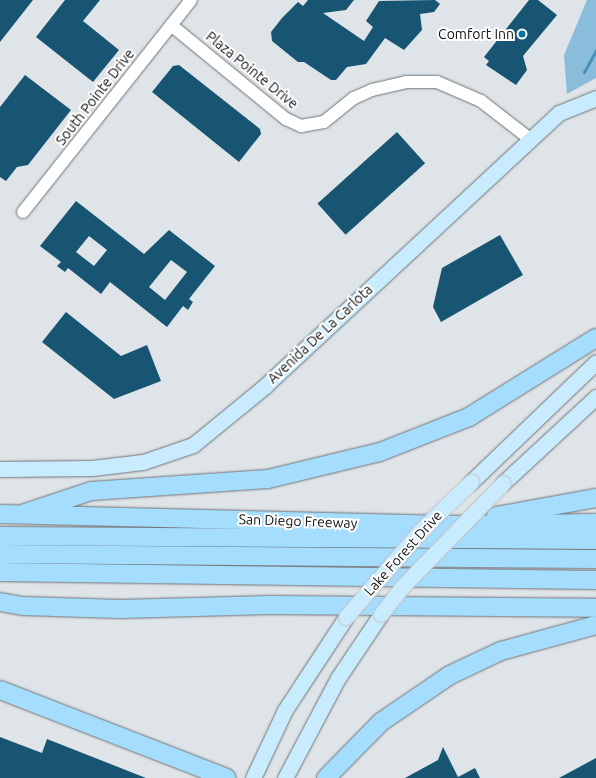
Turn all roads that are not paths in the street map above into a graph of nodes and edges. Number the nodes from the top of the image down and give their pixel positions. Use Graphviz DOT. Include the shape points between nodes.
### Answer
graph roads {
  1 [pos="191,0"];
  2 [pos="171,25"];
  3 [pos="596,98"];
  4 [pos="530,139"];
  5 [pos="23,212"];
  6 [pos="596,338"];
  7 [pos="596,362"];
  8 [pos="596,397"];
  9 [pos="0,469"];
  10 [pos="596,498"];
  11 [pos="0,514"];
  12 [pos="22,514"];
  13 [pos="596,523"];
  14 [pos="446,525"];
  15 [pos="0,536"];
  16 [pos="596,540"];
  17 [pos="0,554"];
  18 [pos="596,559"];
  19 [pos="0,572"];
  20 [pos="596,580"];
  21 [pos="0,602"];
  22 [pos="596,608"];
  23 [pos="596,625"];
  24 [pos="0,690"];
  25 [pos="227,778"];
  26 [pos="253,778"];
  27 [pos="285,778"];
  28 [pos="326,778"];
  1 -- 2 [label="street, South Pointe Drive"];
  2 -- 4 [label="street, Plaza Pointe Drive" via="286,119 301,126 324,122 354,98 372,90 406,82 437,82 481,101"];
  2 -- 5 [label="street, South Pointe Drive"];
  3 -- 4 [label="main road, Avenida De La Carlota" via="559,113"];
  4 -- 9 [label="main road, Avenida De La Carlota" via="265,386 193,445 143,462 92,468"];
  6 -- 12 [label="highway" via="469,417 380,452 268,479 91,490"];
  7 -- 26 [label="main road, Lake Forest Drive, bridge" via="420,531 346,617 285,710"];
  8 -- 27 [label="main road, Lake Forest Drive, bridge" via="503,483 401,588 338,678"];
  10 -- 14 [label="highway"];
  11 -- 12 [label="highway, San Diego Freeway"];
  12 -- 14 [label="highway, San Diego Freeway"];
  13 -- 14 [label="highway, San Diego Freeway"];
  15 -- 16 [label="highway"];
  17 -- 18 [label="highway"];
  19 -- 20 [label="highway"];
  21 -- 22 [label="highway" via="23,606 120,609 270,606"];
  23 -- 28 [label="highway" via="501,651 450,676 381,722"];
  24 -- 25 [label="highway"];
}
